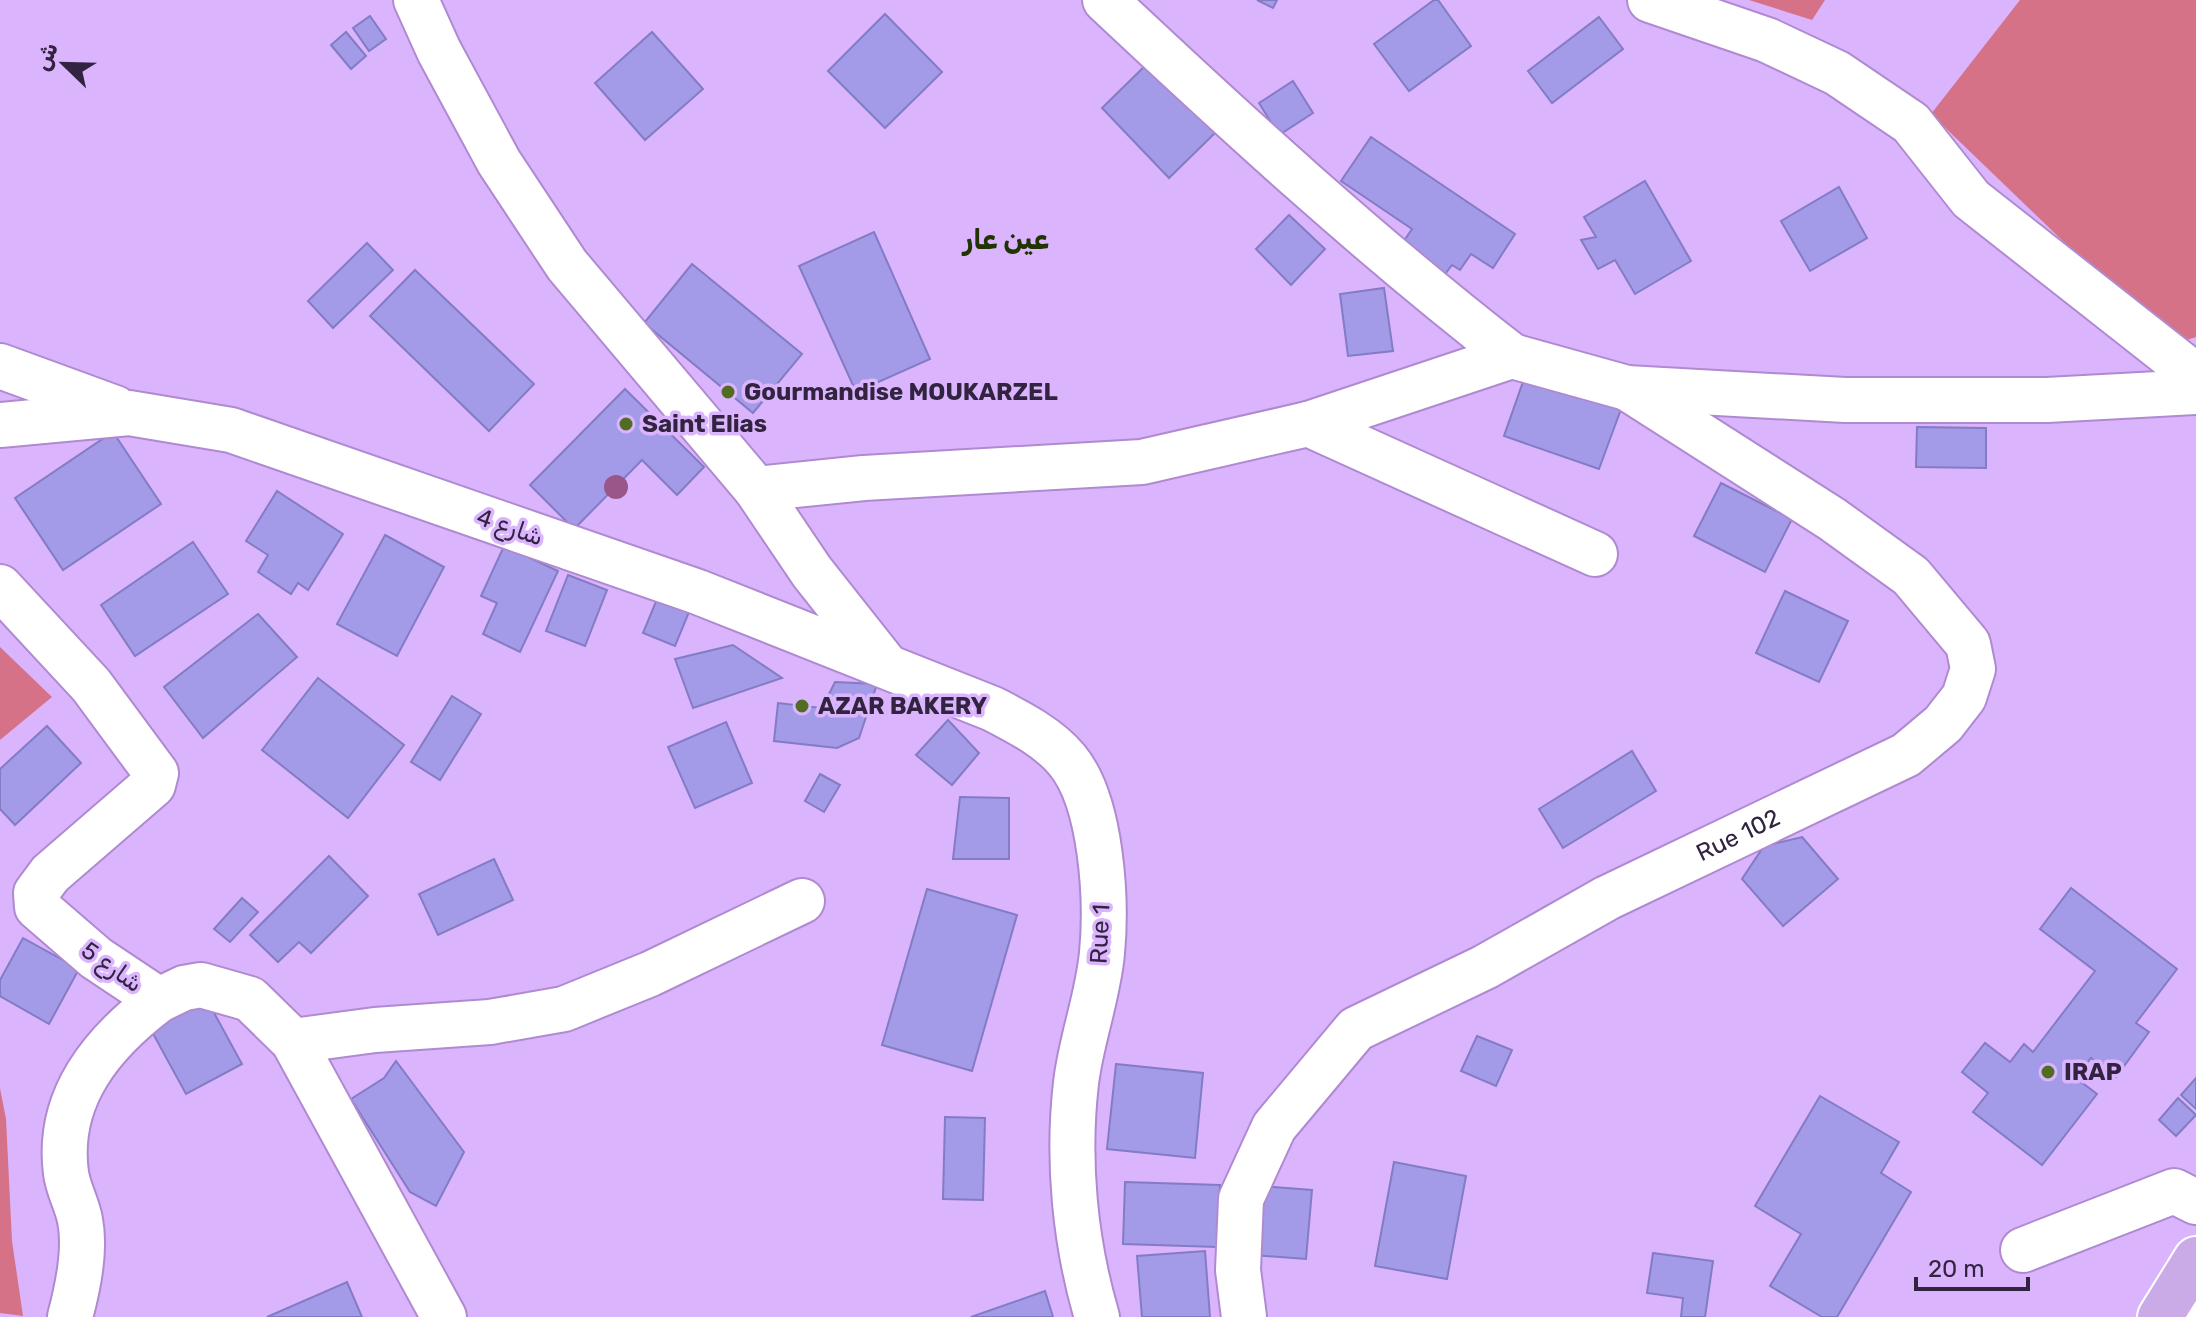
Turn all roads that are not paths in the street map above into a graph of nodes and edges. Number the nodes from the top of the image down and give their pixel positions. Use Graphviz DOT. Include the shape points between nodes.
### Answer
graph roads {
  1 [pos="416,0"];
  2 [pos="1105,0"];
  3 [pos="1650,0"];
  4 [pos="1512,356"];
  5 [pos="0,366"];
  6 [pos="2196,376"];
  7 [pos="1627,388"];
  8 [pos="2196,392"];
  9 [pos="129,413"];
  10 [pos="1308,424"];
  11 [pos="0,425"];
  12 [pos="756,489"];
  13 [pos="1595,554"];
  14 [pos="0,587"];
  15 [pos="885,665"];
  16 [pos="802,901"];
  17 [pos="159,1000"];
  18 [pos="293,1041"];
  19 [pos="2196,1202"];
  20 [pos="2023,1250"];
  21 [pos="2191,1267"];
  22 [pos="70,1317"];
  23 [pos="444,1317"];
  24 [pos="1097,1317"];
  25 [pos="1244,1317"];
  26 [pos="2160,1317"];
  27 [pos="2191,1317"];
  1 -- 12 [label="street" via="499,162 567,265"];
  2 -- 4 [label="street" via="1280,163"];
  3 -- 6 [label="street" via="1767,40 1837,73 1911,123 1971,199"];
  4 -- 7 [label="street"];
  4 -- 10 [label="street"];
  5 -- 9 [label="street"];
  7 -- 8 [label="street" via="1845,400 2047,400"];
  7 -- 25 [label="street, Rue 102" via="1911,576 1968,644 1973,669 1964,697 1943,724 1906,755 1607,898 1485,967 1356,1029 1274,1127 1241,1199 1238,1270"];
  9 -- 11 [label="street"];
  9 -- 15 [label="street, شارع 4" via="231,430 698,592"];
  10 -- 12 [label="street" via="1142,462"];
  10 -- 13 [label="street"];
  12 -- 15 [label="street"];
  14 -- 17 [label="street, شارع 5" via="91,685 156,773 153,785 50,874 36,893 37,907 96,958"];
  15 -- 24 [label="street, Rue 1" via="1030,728 1068,760 1095,817 1102,953 1076,1084 1073,1179 1085,1275"];
  16 -- 18 [label="street" via="564,1009 490,1022"];
  17 -- 18 [label="street, شارع 5" via="201,985 250,999"];
  17 -- 22 [label="street" via="98,1056 65,1122 66,1174 81,1244"];
  18 -- 23 [label="street, شارع 5"];
  19 -- 20 [label="street" via="2174,1191"];
  21 -- 26 [label="highway"];
  21 -- 27 [label="street"];
}
